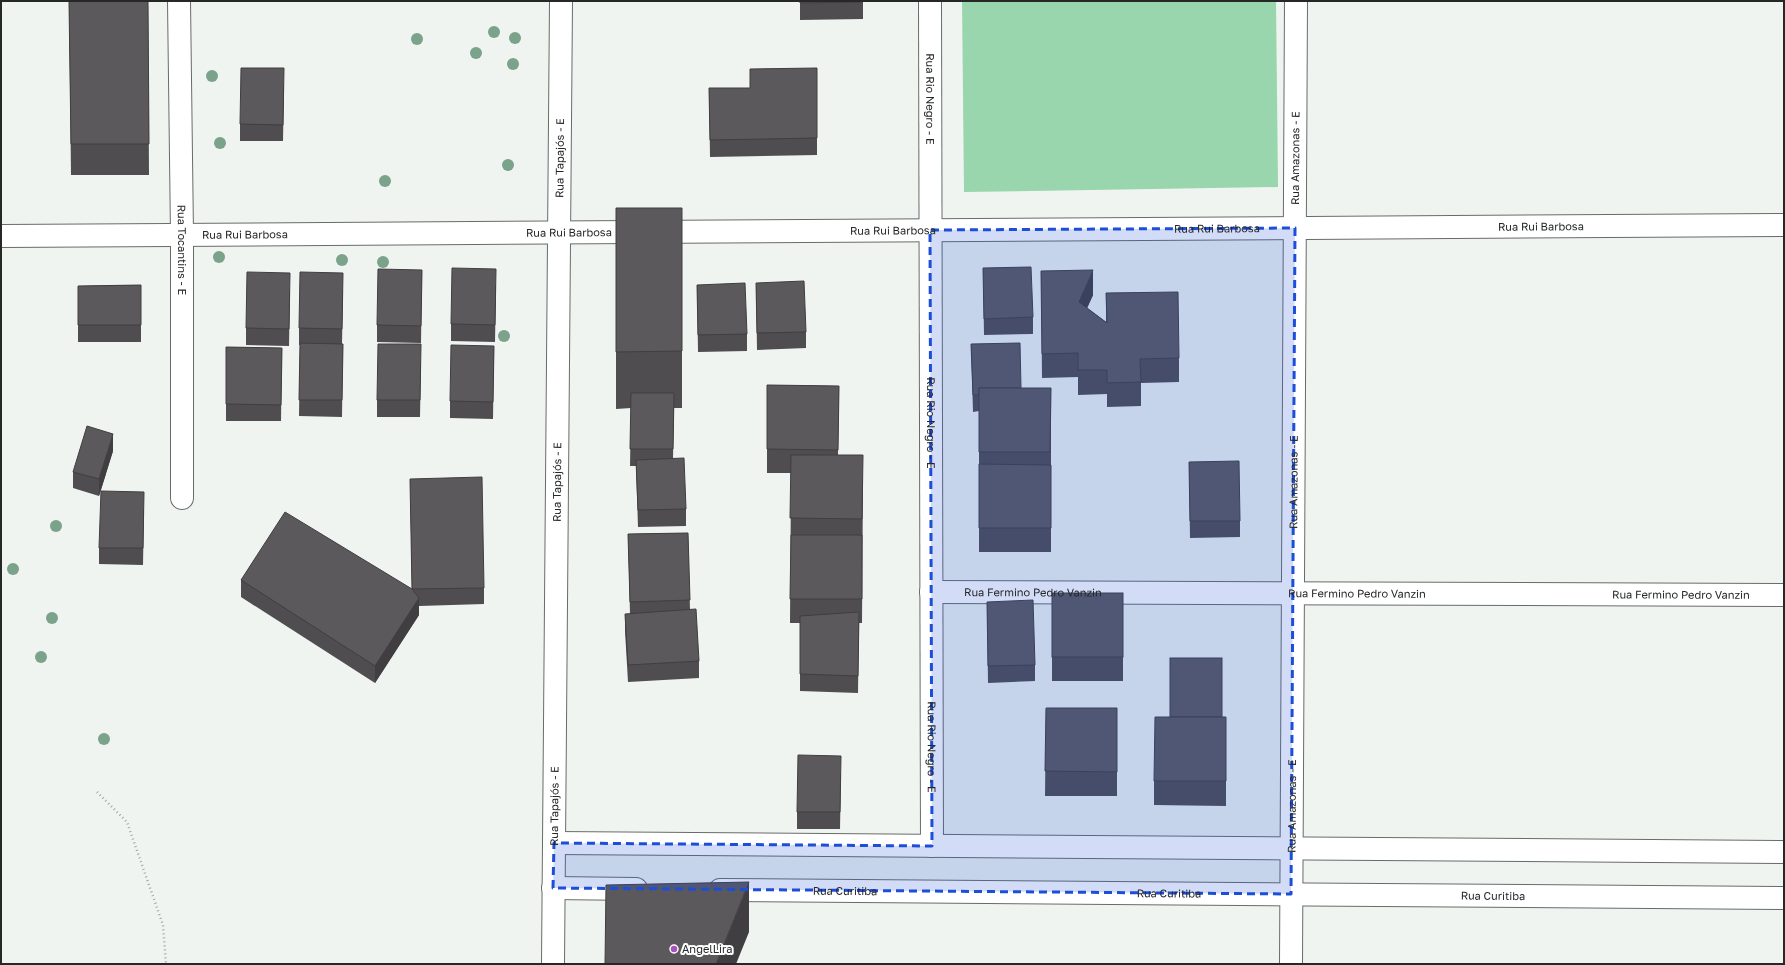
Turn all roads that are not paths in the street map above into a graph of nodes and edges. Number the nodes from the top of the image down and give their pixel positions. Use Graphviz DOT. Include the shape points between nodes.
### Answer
graph roads {
  1 [pos="179,1"];
  2 [pos="561,1"];
  3 [pos="930,1"];
  4 [pos="1296,1"];
  5 [pos="1784,225"];
  6 [pos="1295,228"];
  7 [pos="930,230"];
  8 [pos="559,233"];
  9 [pos="182,235"];
  10 [pos="1,236"];
  11 [pos="182,498"];
  12 [pos="931,592"];
  13 [pos="1293,593"];
  14 [pos="1784,595"];
  15 [pos="554,843"];
  16 [pos="932,846"];
  17 [pos="1292,849"];
  18 [pos="1784,852"];
  19 [pos="553,888"];
  20 [pos="658,889"];
  21 [pos="697,890"];
  22 [pos="1292,894"];
  23 [pos="1784,898"];
  24 [pos="553,964"];
  25 [pos="1291,964"];
  1 -- 9 [label="street, Rua Tocantins - E"];
  2 -- 8 [label="street, Rua Tapajós - E"];
  3 -- 7 [label="street, Rua Rio Negro - E"];
  4 -- 6 [label="street, Rua Amazonas - E"];
  5 -- 6 [label="street, Rua Rui Barbosa"];
  6 -- 7 [label="street, Rua Rui Barbosa"];
  6 -- 13 [label="street, Rua Amazonas - E"];
  7 -- 8 [label="street, Rua Rui Barbosa"];
  7 -- 12 [label="street, Rua Rio Negro - E"];
  8 -- 9 [label="street, Rua Rui Barbosa"];
  8 -- 15 [label="street, Rua Tapajós - E"];
  9 -- 10 [label="street, Rua Rui Barbosa"];
  9 -- 11 [label="street, Rua Tocantins - E"];
  12 -- 13 [label="street, Rua Fermino Pedro Vanzin"];
  12 -- 16 [label="street, Rua Rio Negro - E"];
  13 -- 14 [label="street, Rua Fermino Pedro Vanzin"];
  13 -- 17 [label="street, Rua Amazonas - E"];
  15 -- 16 [label="street"];
  15 -- 19 [label="street, Rua Tapajós - E"];
  16 -- 17 [label="street"];
  17 -- 18 [label="street"];
  17 -- 22 [label="street, Rua Amazonas - E"];
  19 -- 20 [label="street"];
  19 -- 24 [label="street, Rua Tapajós - E"];
  21 -- 22 [label="street, Rua Curitiba"];
  22 -- 23 [label="street, Rua Curitiba"];
  22 -- 25 [label="street, Rua Amazonas - E"];
}
